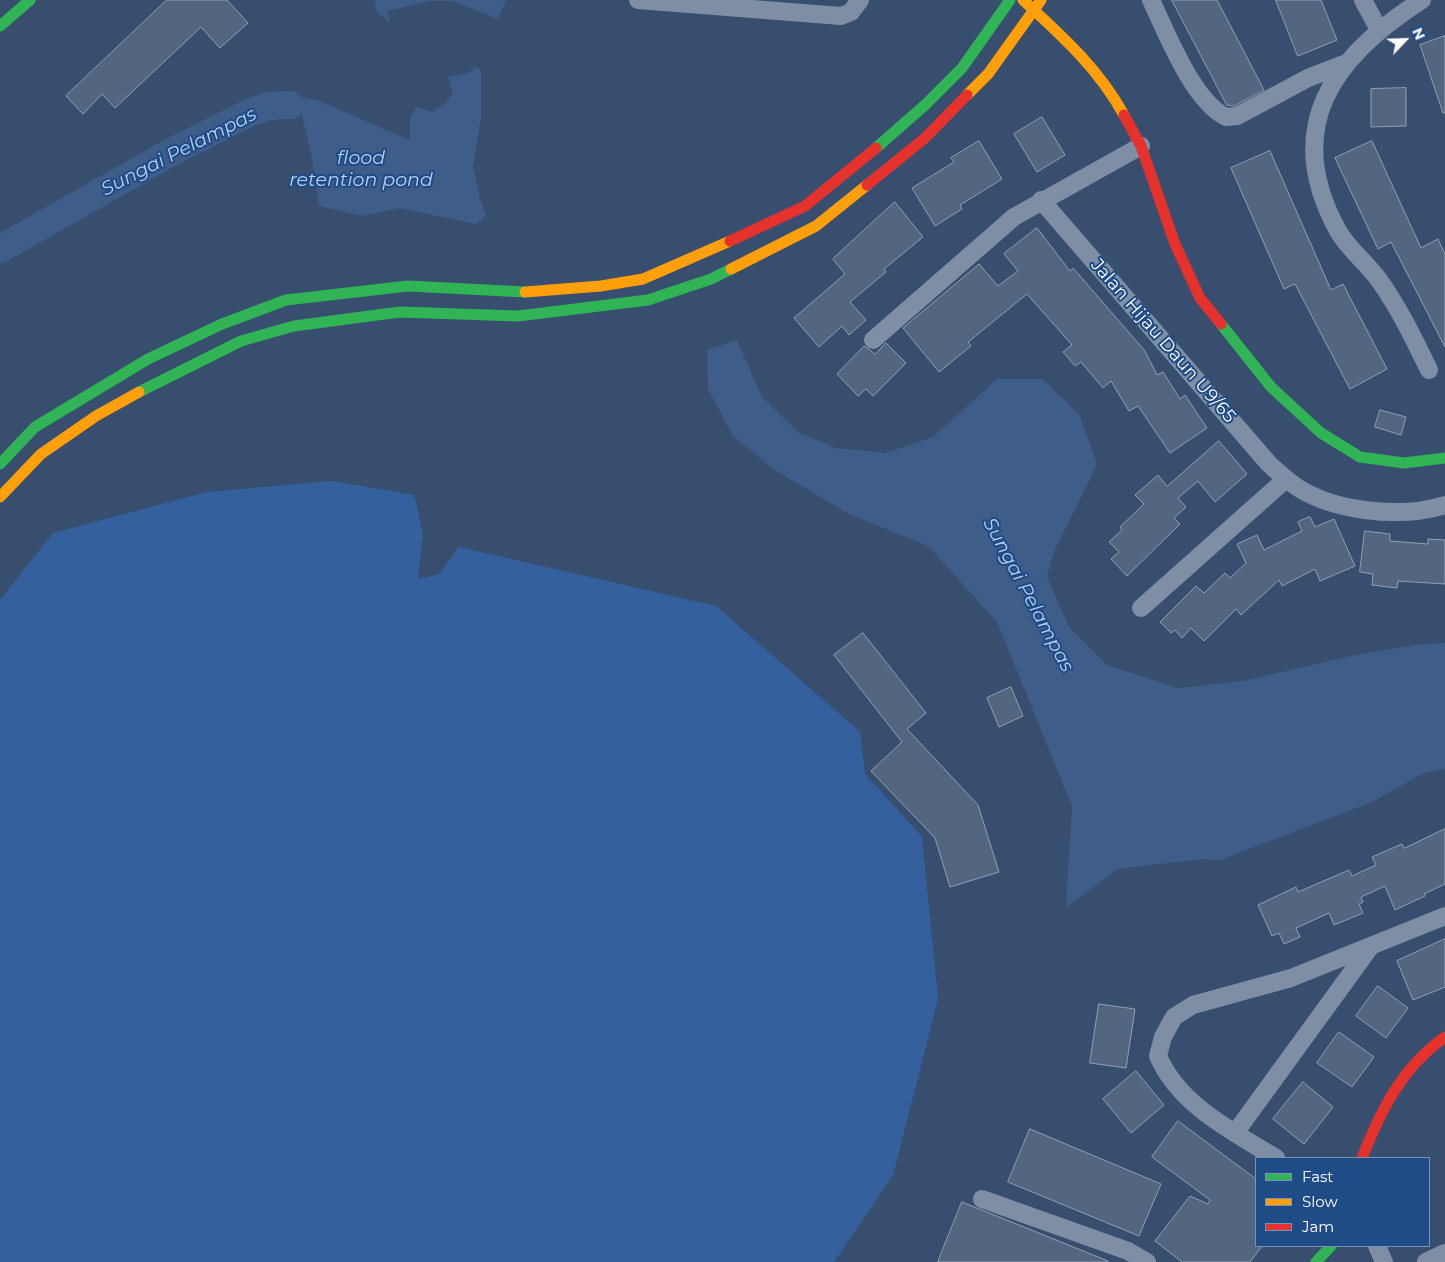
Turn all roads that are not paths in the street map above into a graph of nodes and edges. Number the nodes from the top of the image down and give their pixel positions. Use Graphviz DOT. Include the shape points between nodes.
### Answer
graph roads {
  1 [pos="30,0"];
  2 [pos="860,0"];
  3 [pos="1010,0"];
  4 [pos="1023,0"];
  5 [pos="1151,0"];
  6 [pos="1363,0"];
  7 [pos="1422,0"];
  8 [pos="639,1"];
  9 [pos="739,4"];
  10 [pos="1037,4"];
  11 [pos="0,26"];
  12 [pos="1379,30"];
  13 [pos="1344,64"];
  14 [pos="1141,146"];
  15 [pos="1041,200"];
  16 [pos="873,340"];
  17 [pos="1429,370"];
  18 [pos="1445,458"];
  19 [pos="0,464"];
  20 [pos="1286,479"];
  21 [pos="0,497"];
  22 [pos="1445,505"];
  23 [pos="1141,608"];
  24 [pos="1445,916"];
  25 [pos="1371,946"];
  26 [pos="1445,1037"];
  27 [pos="1235,1133"];
  28 [pos="1274,1157"];
  29 [pos="1362,1157"];
  30 [pos="982,1199"];
  31 [pos="1330,1247"];
  32 [pos="1377,1247"];
  33 [pos="1445,1253"];
  34 [pos="1147,1262"];
  35 [pos="1316,1262"];
  36 [pos="1384,1262"];
  37 [pos="1426,1262"];
  1 -- 11 [label="street"];
  2 -- 9 [label="street" via="851,12 841,16"];
  3 -- 19 [label="street" via="962,68 838,181 805,206 728,242 643,279 601,286 512,292 408,286 286,300 222,324 148,359 35,428"];
  4 -- 10 [label="street"];
  5 -- 13 [label="street" via="1196,86 1226,117 1237,116 1308,78"];
  6 -- 12 [label="street"];
  7 -- 12 [label="street"];
  8 -- 9 [label="street"];
  10 -- 14 [label="street" via="1080,52 1113,96"];
  10 -- 21 [label="street" via="988,74 925,138 816,226 711,279 648,300 518,316 400,312 294,326 241,341 171,374 96,416 41,454"];
  12 -- 13 [label="street"];
  13 -- 17 [label="street" via="1316,122 1314,171 1338,231 1378,278"];
  14 -- 15 [label="street"];
  14 -- 18 [label="street" via="1175,244 1200,298 1270,387 1321,433 1360,457 1404,464"];
  15 -- 16 [label="street" via="1014,216"];
  15 -- 20 [label="street, Jalan Hijau Daun U9/65" via="1269,464"];
  20 -- 22 [label="street, Jalan Hijau Daun U9/65" via="1330,502 1362,510 1425,512"];
  20 -- 23 [label="street"];
  24 -- 25 [label="street"];
  25 -- 27 [label="street"];
  25 -- 27 [label="street" via="1291,978 1193,1005 1174,1017 1163,1037 1158,1056 1163,1069 1185,1096"];
  26 -- 29 [label="street" via="1430,1046 1406,1071 1389,1096"];
  27 -- 28 [label="street"];
  30 -- 34 [label="street" via="1128,1251"];
  31 -- 35 [label="street"];
  32 -- 36 [label="street"];
  33 -- 37 [label="street"];
}
